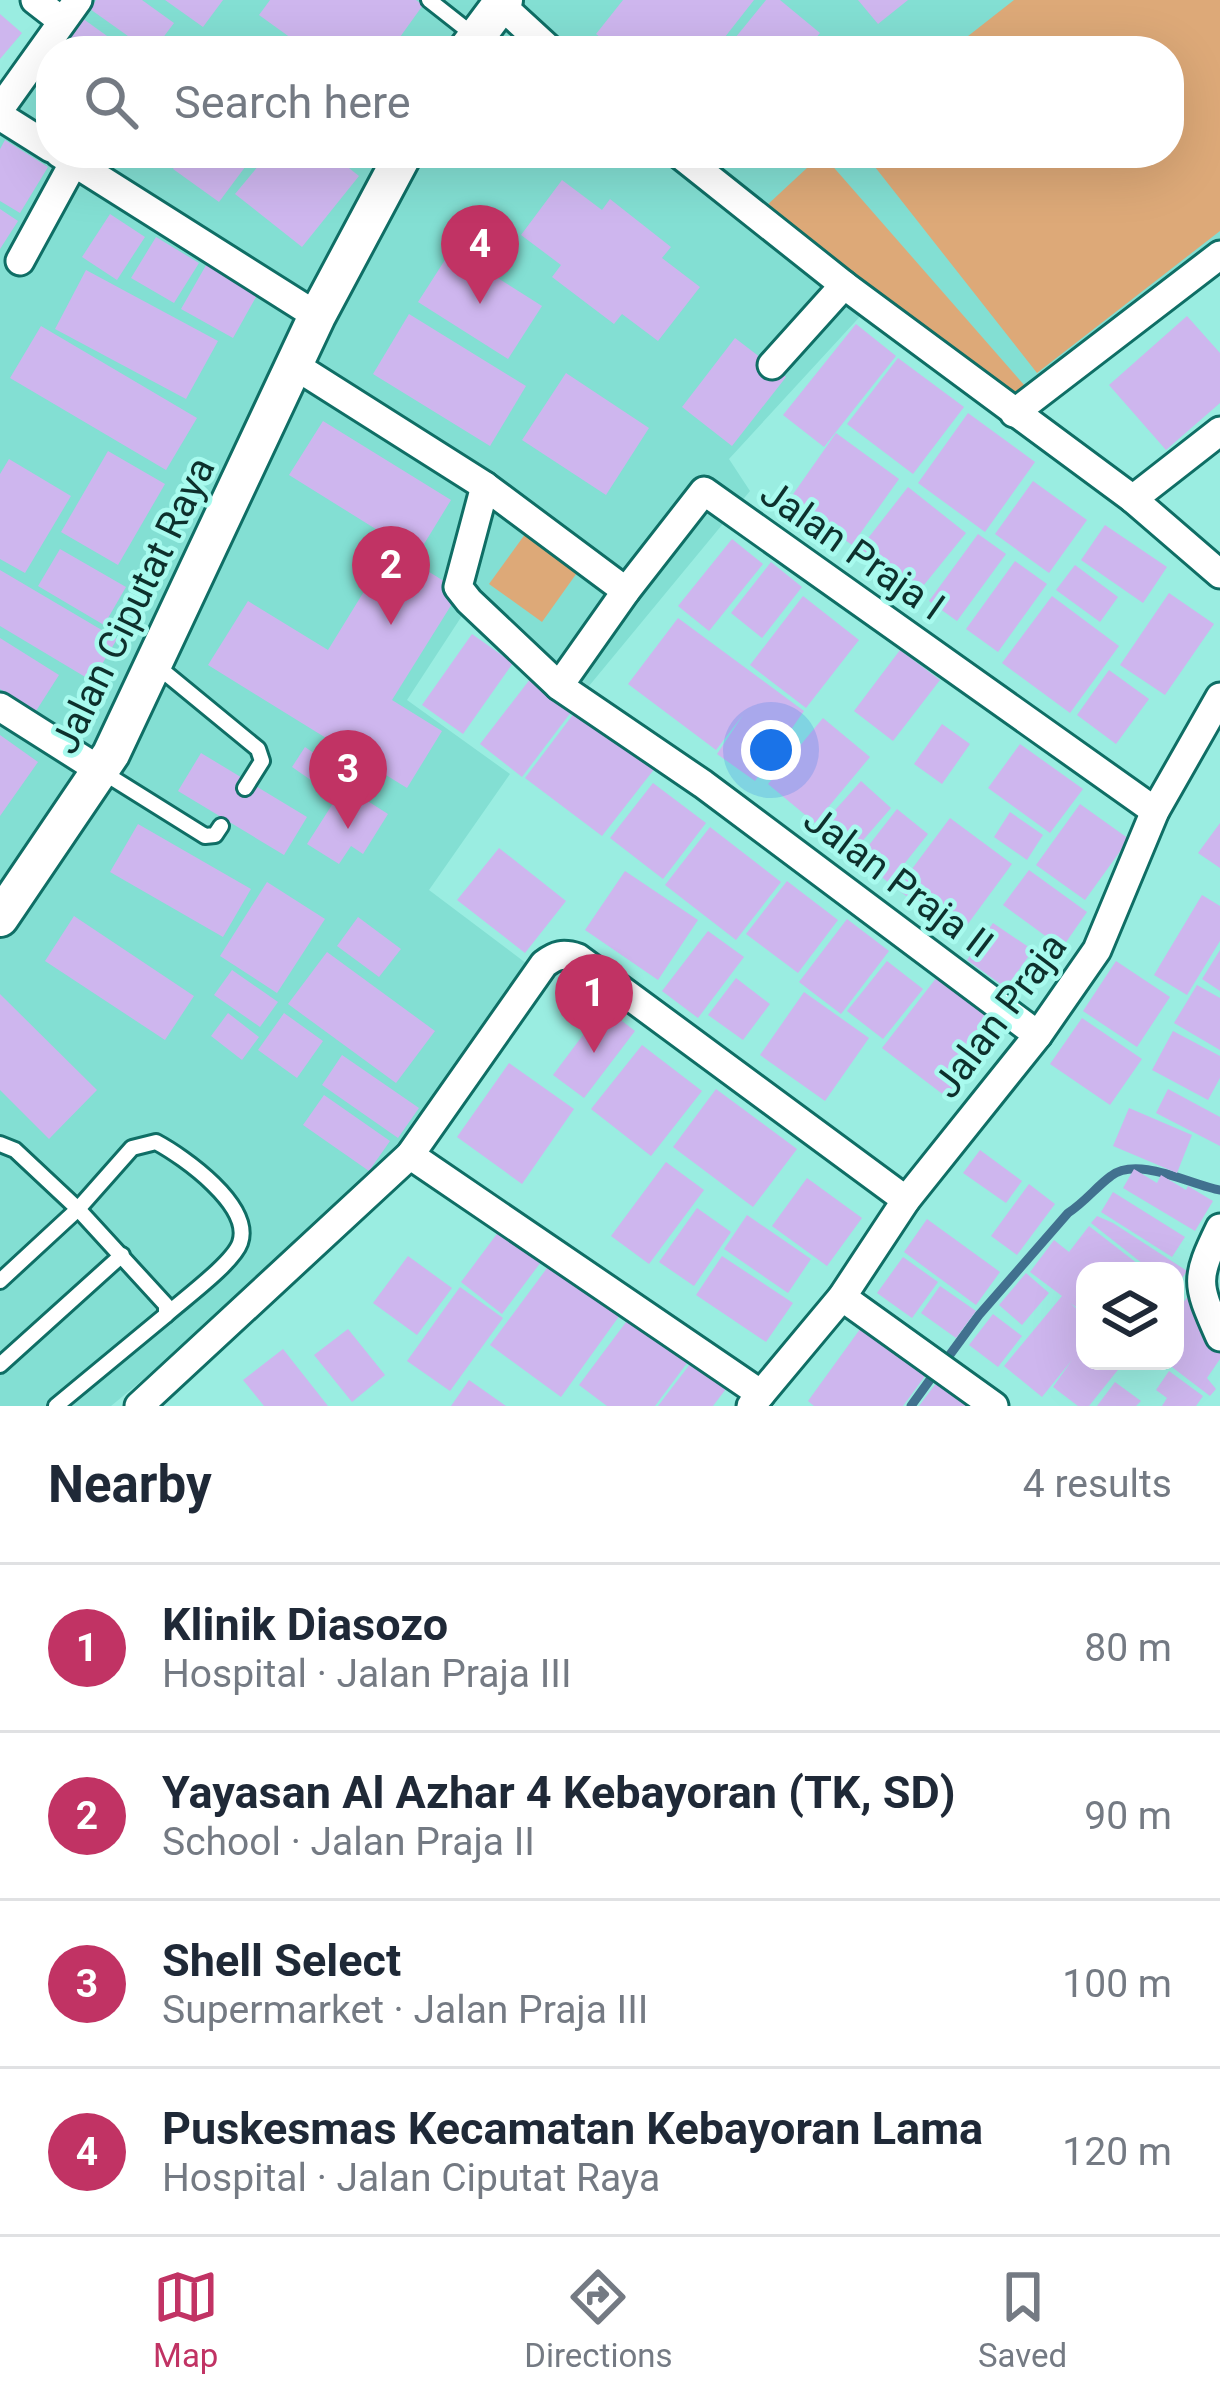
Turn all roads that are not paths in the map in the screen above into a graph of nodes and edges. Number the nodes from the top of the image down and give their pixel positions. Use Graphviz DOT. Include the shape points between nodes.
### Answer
graph roads {
  1 [pos="35,0"];
  2 [pos="429,0"];
  3 [pos="502,2"];
  4 [pos="70,11"];
  5 [pos="53,36"];
  6 [pos="463,36"];
  7 [pos="477,36"];
  8 [pos="535,36"];
  9 [pos="36,60"];
  10 [pos="0,112"];
  11 [pos="36,137"];
  12 [pos="56,168"];
  13 [pos="83,168"];
  14 [pos="396,168"];
  15 [pos="697,168"];
  16 [pos="1220,256"];
  17 [pos="20,261"];
  18 [pos="844,285"];
  19 [pos="317,316"];
  20 [pos="294,365"];
  21 [pos="772,365"];
  22 [pos="1014,413"];
  23 [pos="1220,431"];
  24 [pos="485,486"];
  25 [pos="1133,499"];
  26 [pos="1220,574"];
  27 [pos="626,591"];
  28 [pos="153,663"];
  29 [pos="559,686"];
  30 [pos="1220,697"];
  31 [pos="0,707"];
  32 [pos="100,771"];
  33 [pos="245,788"];
  34 [pos="1155,811"];
  35 [pos="221,826"];
  36 [pos="0,918"];
  37 [pos="1038,1035"];
  38 [pos="0,1144"];
  39 [pos="410,1155"];
  40 [pos="906,1200"];
  41 [pos="78,1209"];
  42 [pos="1220,1228"];
  43 [pos="122,1256"];
  44 [pos="0,1281"];
  45 [pos="842,1297"];
  46 [pos="166,1315"];
  47 [pos="1220,1337"];
  48 [pos="0,1365"];
  49 [pos="756,1400"];
  50 [pos="56,1406"];
  51 [pos="139,1406"];
  52 [pos="994,1406"];
  1 -- 4 [label="street"];
  2 -- 6 [label="lane"];
  3 -- 7 [label="main road"];
  3 -- 8 [label="street"];
  4 -- 5 [label="street"];
  9 -- 10 [label="street"];
  10 -- 11 [label="street"];
  12 -- 17 [label="street"];
  13 -- 19 [label="street"];
  14 -- 19 [label="main road, Jalan Ciputat Raya"];
  15 -- 18 [label="street"];
  16 -- 22 [label="street"];
  18 -- 21 [label="street"];
  18 -- 22 [label="street"];
  19 -- 20 [label="main road, Jalan Ciputat Raya"];
  20 -- 24 [label="street"];
  20 -- 28 [label="main road, Jalan Ciputat Raya"];
  22 -- 25 [label="street"];
  23 -- 25 [label="street"];
  24 -- 27 [label="street"];
  24 -- 29 [label="street, Jalan Praja II" via="458,587"];
  25 -- 26 [label="street"];
  27 -- 29 [label="street, Jalan Praja I"];
  27 -- 34 [label="street, Jalan Praja I" via="705,492"];
  28 -- 32 [label="main road, Jalan Ciputat Raya"];
  28 -- 33 [label="lane" via="258,749 262,761"];
  29 -- 37 [label="street, Jalan Praja II"];
  30 -- 34 [label="street, Jalan Praja"];
  31 -- 32 [label="street"];
  32 -- 35 [label="lane" via="205,836"];
  32 -- 36 [label="main road, Jalan Ciputat Raya"];
  34 -- 37 [label="street, Jalan Praja" via="1097,950"];
  37 -- 40 [label="street, Jalan Praja"];
  38 -- 41 [label="lane"];
  39 -- 40 [label="street" via="544,964 566,954"];
  39 -- 49 [label="street"];
  39 -- 51 [label="street"];
  40 -- 45 [label="street, Jalan Praja"];
  41 -- 43 [label="lane"];
  41 -- 44 [label="lane"];
  41 -- 46 [label="lane" via="132,1148 148,1142 195,1166 222,1194 242,1226 241,1242"];
  42 -- 47 [label="street" via="1199,1280"];
  43 -- 46 [label="lane"];
  43 -- 48 [label="lane"];
  45 -- 49 [label="street, Jalan Praja"];
  45 -- 52 [label="street"];
  46 -- 50 [label="lane"];
}
